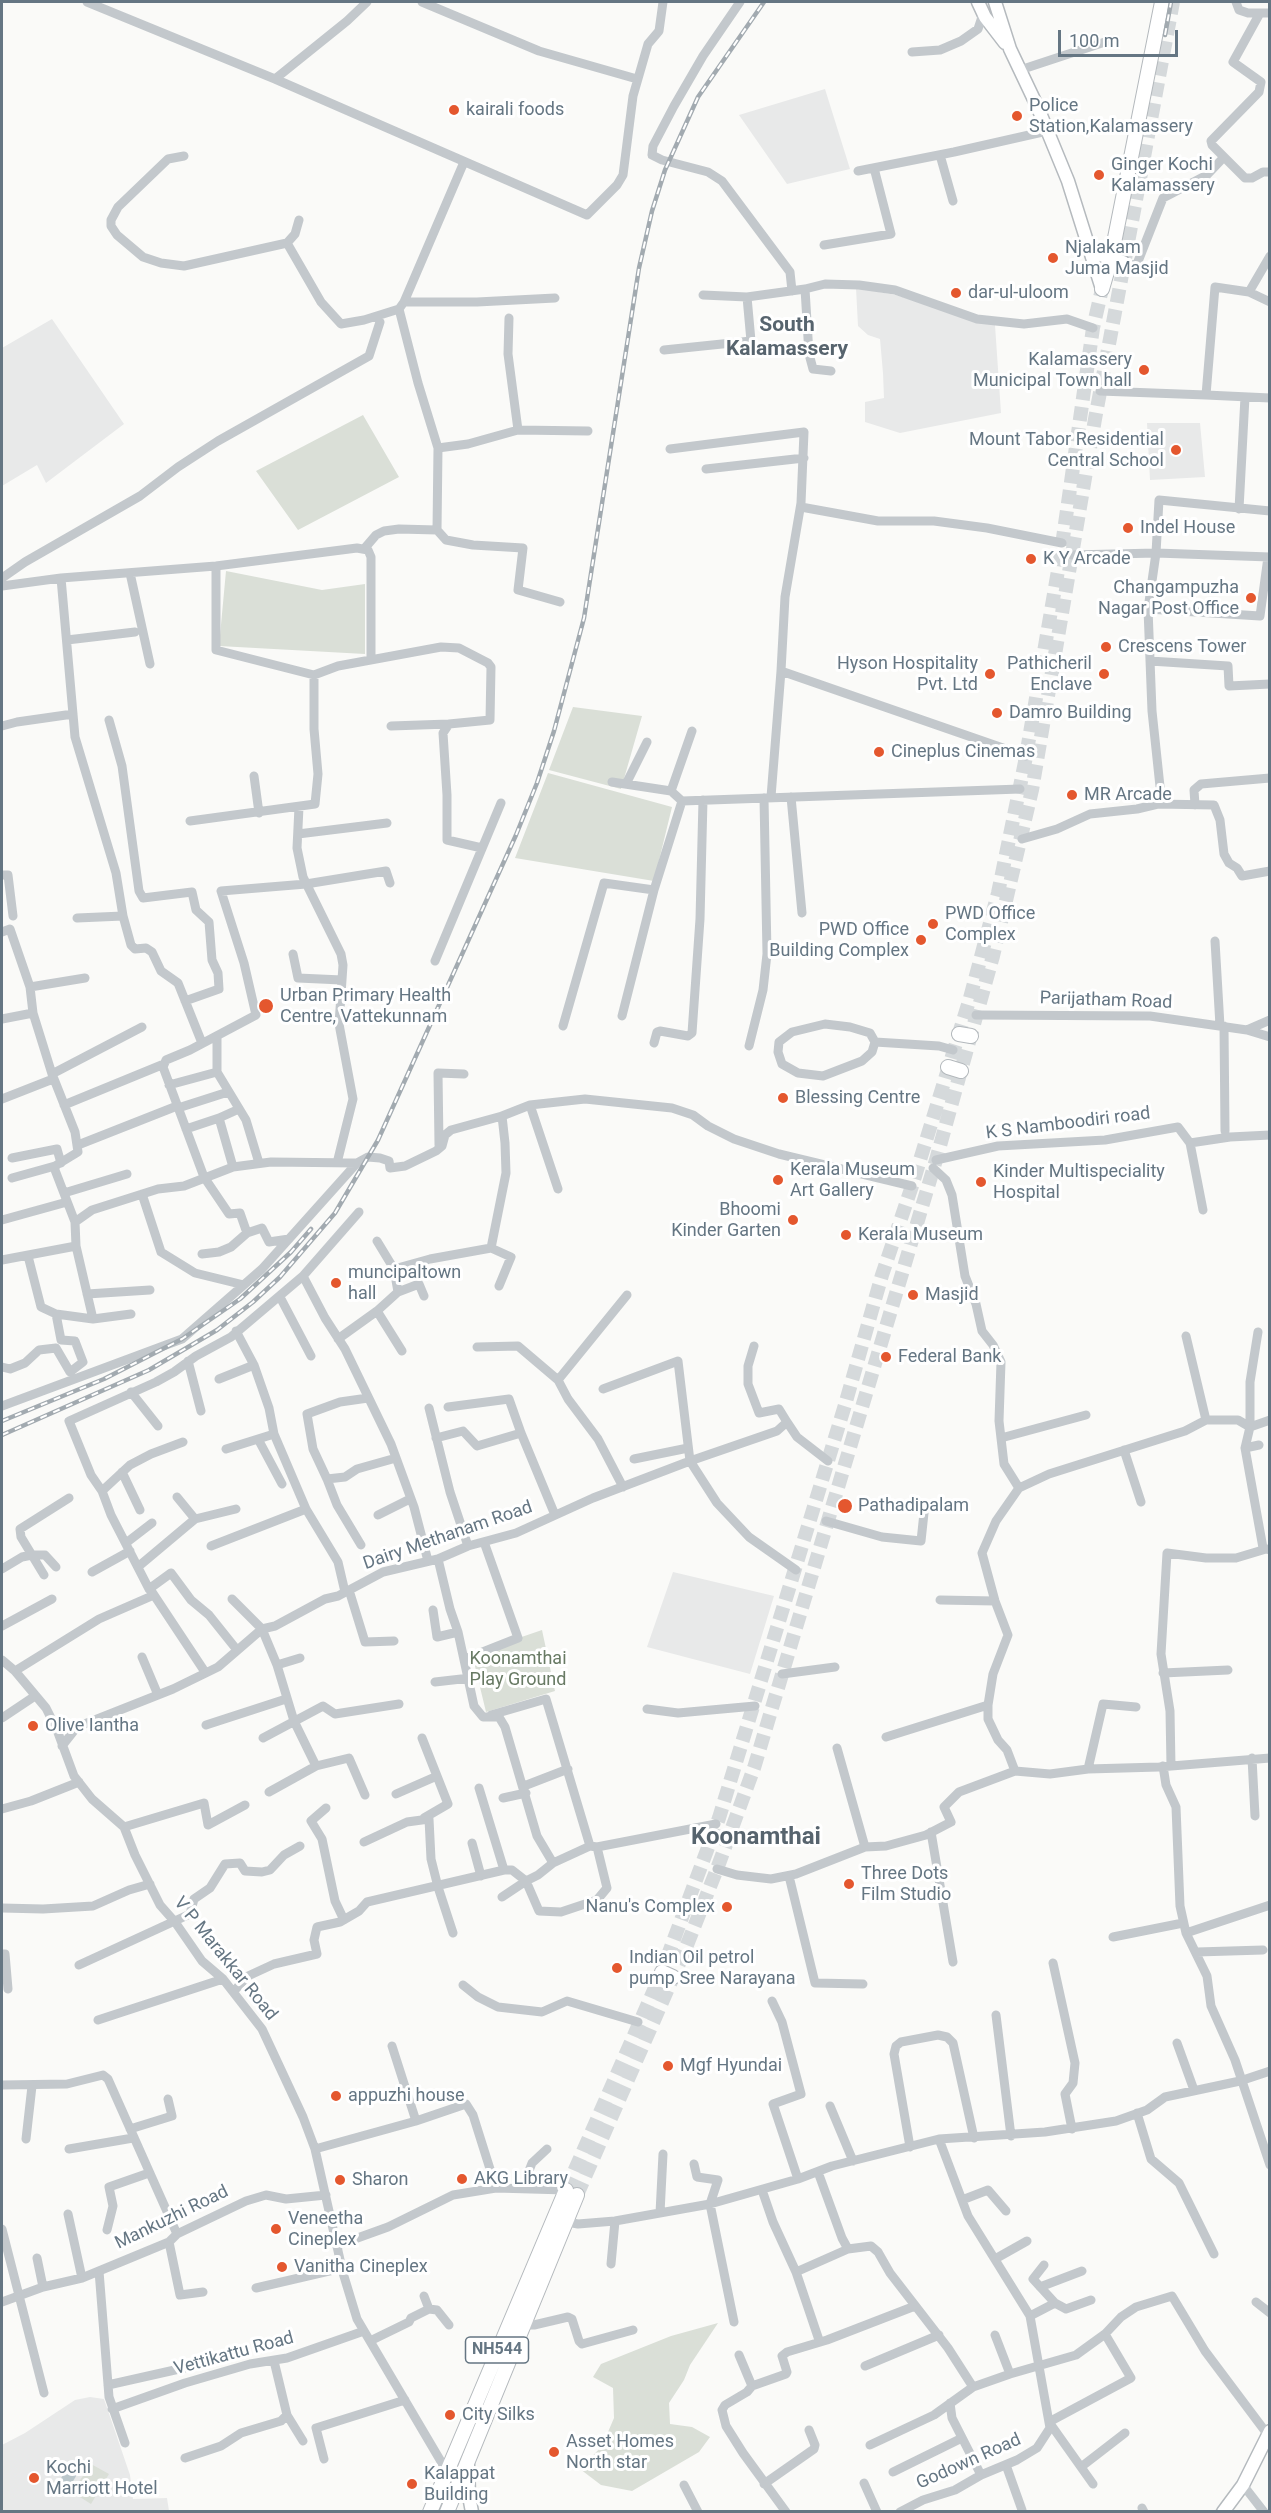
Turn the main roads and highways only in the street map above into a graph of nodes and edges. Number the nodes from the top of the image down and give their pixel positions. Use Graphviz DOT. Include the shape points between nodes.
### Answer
graph roads {
  1 [pos="978,2"];
  2 [pos="1162,2"];
  3 [pos="997,5"];
  4 [pos="984,15"];
  5 [pos="1010,49"];
  6 [pos="1088,245"];
  7 [pos="1117,260"];
  8 [pos="1102,289"];
  9 [pos="1269,2433"];
  10 [pos="473,2446"];
  11 [pos="430,2511"];
  12 [pos="447,2511"];
  13 [pos="472,2511"];
  14 [pos="1223,2511"];
  1 -- 4 [label="main road"];
  2 -- 7 [label="highway" via="1135,176"];
  3 -- 4 [label="main road" via="993,15"];
  3 -- 5 [label="main road"];
  4 -- 5 [label="main road"];
  5 -- 6 [label="main road" via="1068,182"];
  6 -- 7 [label="main road" via="1095,252"];
  6 -- 8 [label="main road"];
  7 -- 8 [label="highway"];
  9 -- 14 [label="main road" via="1243,2486"];
  10 -- 11 [label="highway, NH544" via="567,2222 572,2192"];
  10 -- 12 [label="highway, NH544"];
  10 -- 13 [label="main road" via="468,2469"];
}
